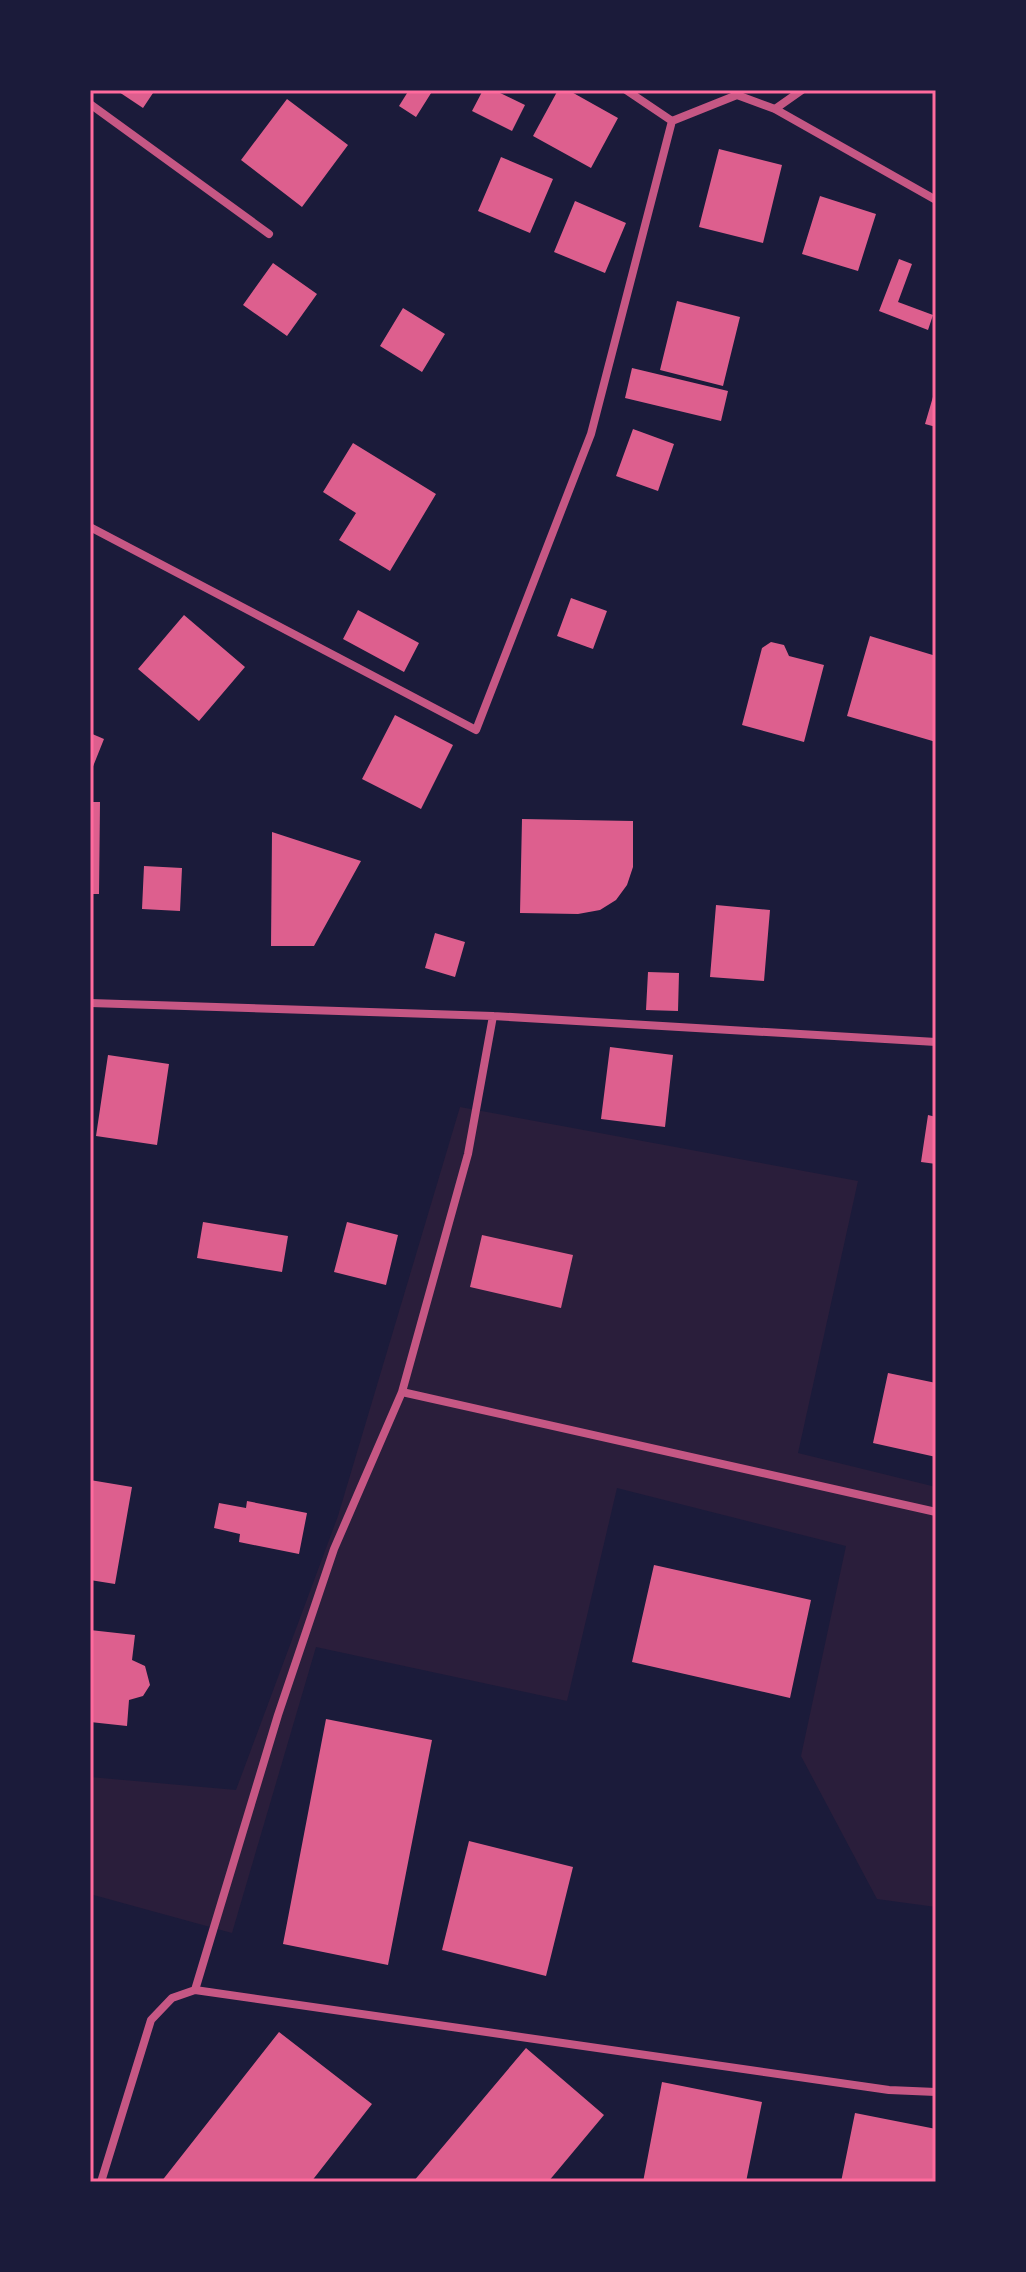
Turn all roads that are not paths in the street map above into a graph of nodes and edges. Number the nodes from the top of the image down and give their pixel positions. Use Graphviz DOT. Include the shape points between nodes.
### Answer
graph roads {
  1 [pos="626,90"];
  2 [pos="802,90"];
  3 [pos="90,104"];
  4 [pos="775,109"];
  5 [pos="672,121"];
  6 [pos="936,200"];
  7 [pos="269,234"];
  8 [pos="90,527"];
  9 [pos="90,1003"];
  10 [pos="493,1016"];
  11 [pos="936,1042"];
  12 [pos="402,1392"];
  13 [pos="936,1512"];
  14 [pos="195,1990"];
  15 [pos="936,2092"];
  16 [pos="101,2182"];
  1 -- 5 [label="street"];
  2 -- 4 [label="street"];
  3 -- 7 [label="street"];
  4 -- 5 [label="street" via="737,95"];
  4 -- 6 [label="street"];
  5 -- 8 [label="street" via="591,434 476,730"];
  9 -- 10 [label="street"];
  10 -- 11 [label="street"];
  10 -- 12 [label="street" via="468,1154"];
  12 -- 13 [label="street"];
  12 -- 14 [label="street" via="334,1549"];
  14 -- 15 [label="street" via="889,2090"];
  14 -- 16 [label="street" via="172,1998 151,2020"];
}
